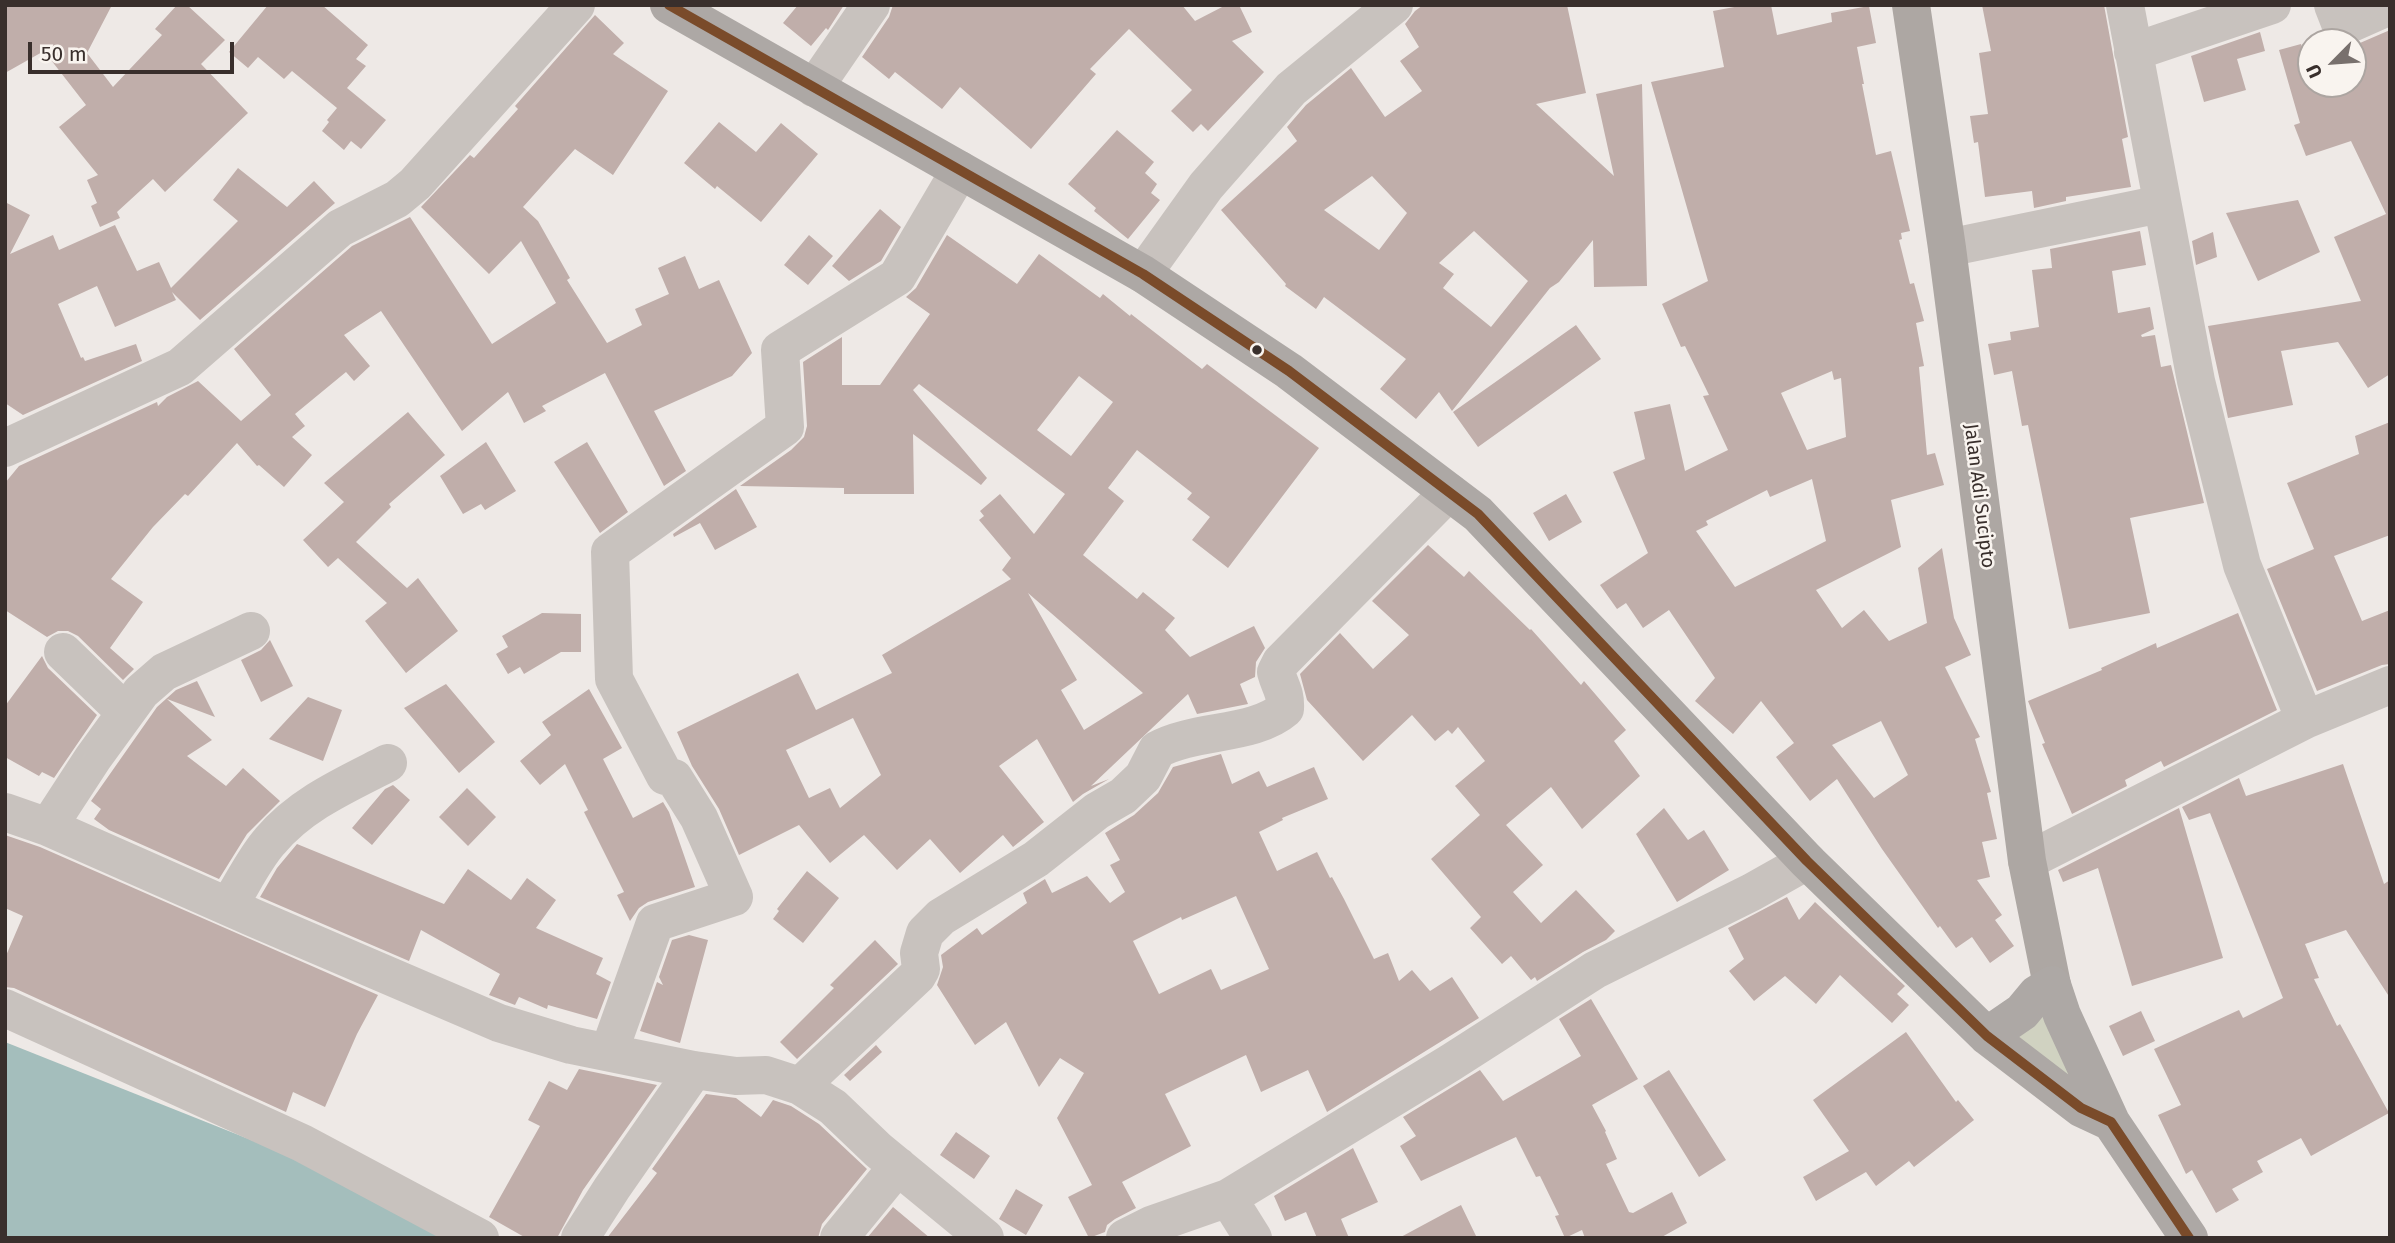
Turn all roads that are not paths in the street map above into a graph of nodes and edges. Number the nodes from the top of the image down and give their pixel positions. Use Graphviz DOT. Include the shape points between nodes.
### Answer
graph roads {
  1 [pos="576,5"];
  2 [pos="669,5"];
  3 [pos="872,5"];
  4 [pos="1394,5"];
  5 [pos="1911,5"];
  6 [pos="2124,5"];
  7 [pos="2272,5"];
  8 [pos="2333,5"];
  9 [pos="2390,6"];
  10 [pos="2133,52"];
  11 [pos="814,88"];
  12 [pos="960,170"];
  13 [pos="2161,204"];
  14 [pos="1947,248"];
  15 [pos="1143,274"];
  16 [pos="5,447"];
  17 [pos="1448,492"];
  18 [pos="251,631"];
  19 [pos="63,652"];
  20 [pos="2390,685"];
  21 [pos="125,712"];
  22 [pos="2305,720"];
  23 [pos="388,763"];
  24 [pos="5,812"];
  25 [pos="48,827"];
  26 [pos="1807,861"];
  27 [pos="2027,862"];
  28 [pos="229,905"];
  29 [pos="2052,985"];
  30 [pos="5,1008"];
  31 [pos="1987,1036"];
  32 [pos="609,1052"];
  33 [pos="694,1070"];
  34 [pos="800,1086"];
  35 [pos="2111,1122"];
  36 [pos="898,1166"];
  37 [pos="1228,1198"];
  38 [pos="1144,1233"];
  39 [pos="480,1238"];
  40 [pos="580,1238"];
  41 [pos="839,1238"];
  42 [pos="985,1238"];
  43 [pos="1253,1238"];
  44 [pos="2189,1238"];
  1 -- 16 [label="street" via="415,184 397,199 340,228 202,350 154,381"];
  2 -- 11 [label="highway"];
  3 -- 11 [label="street"];
  4 -- 15 [label="street" via="1291,89 1206,186"];
  5 -- 14 [label="main road, Jalan Adi Sucipto"];
  6 -- 10 [label="street"];
  7 -- 10 [label="street"];
  8 -- 9 [label="street" via="2345,26"];
  10 -- 13 [label="street"];
  11 -- 12 [label="highway"];
  12 -- 15 [label="highway"];
  12 -- 32 [label="street" via="897,276 780,350 785,427 610,552 614,678 666,776 674,778 699,817 734,897 655,923"];
  13 -- 14 [label="street"];
  13 -- 22 [label="street" via="2196,381 2242,565"];
  14 -- 27 [label="main road, Jalan Adi Sucipto"];
  15 -- 17 [label="highway" via="1289,371"];
  17 -- 26 [label="highway" via="1478,514"];
  17 -- 34 [label="street" via="1281,662 1276,672 1286,693 1285,709 1264,722 1185,739 1157,750 1143,777 1123,796 1037,859 941,917 925,933 918,976"];
  18 -- 21 [label="street" via="164,671"];
  19 -- 21 [label="street"];
  20 -- 22 [label="street"];
  21 -- 25 [label="street"];
  22 -- 27 [label="street"];
  23 -- 28 [label="street" via="310,803 284,825 267,843"];
  24 -- 25 [label="street"];
  25 -- 28 [label="street"];
  26 -- 31 [label="highway"];
  26 -- 37 [label="street" via="1595,970"];
  27 -- 29 [label="main road, Jalan Adi Sucipto"];
  28 -- 32 [label="street" via="499,1023"];
  29 -- 31 [label="highway"];
  29 -- 35 [label="highway"];
  30 -- 39 [label="street" via="302,1143"];
  31 -- 35 [label="highway" via="2081,1108"];
  32 -- 33 [label="street"];
  33 -- 34 [label="street" via="766,1075"];
  33 -- 40 [label="street"];
  34 -- 36 [label="street" via="833,1107"];
  35 -- 44 [label="highway"];
  36 -- 41 [label="street"];
  36 -- 42 [label="street"];
  37 -- 38 [label="street"];
  37 -- 43 [label="street"];
}
